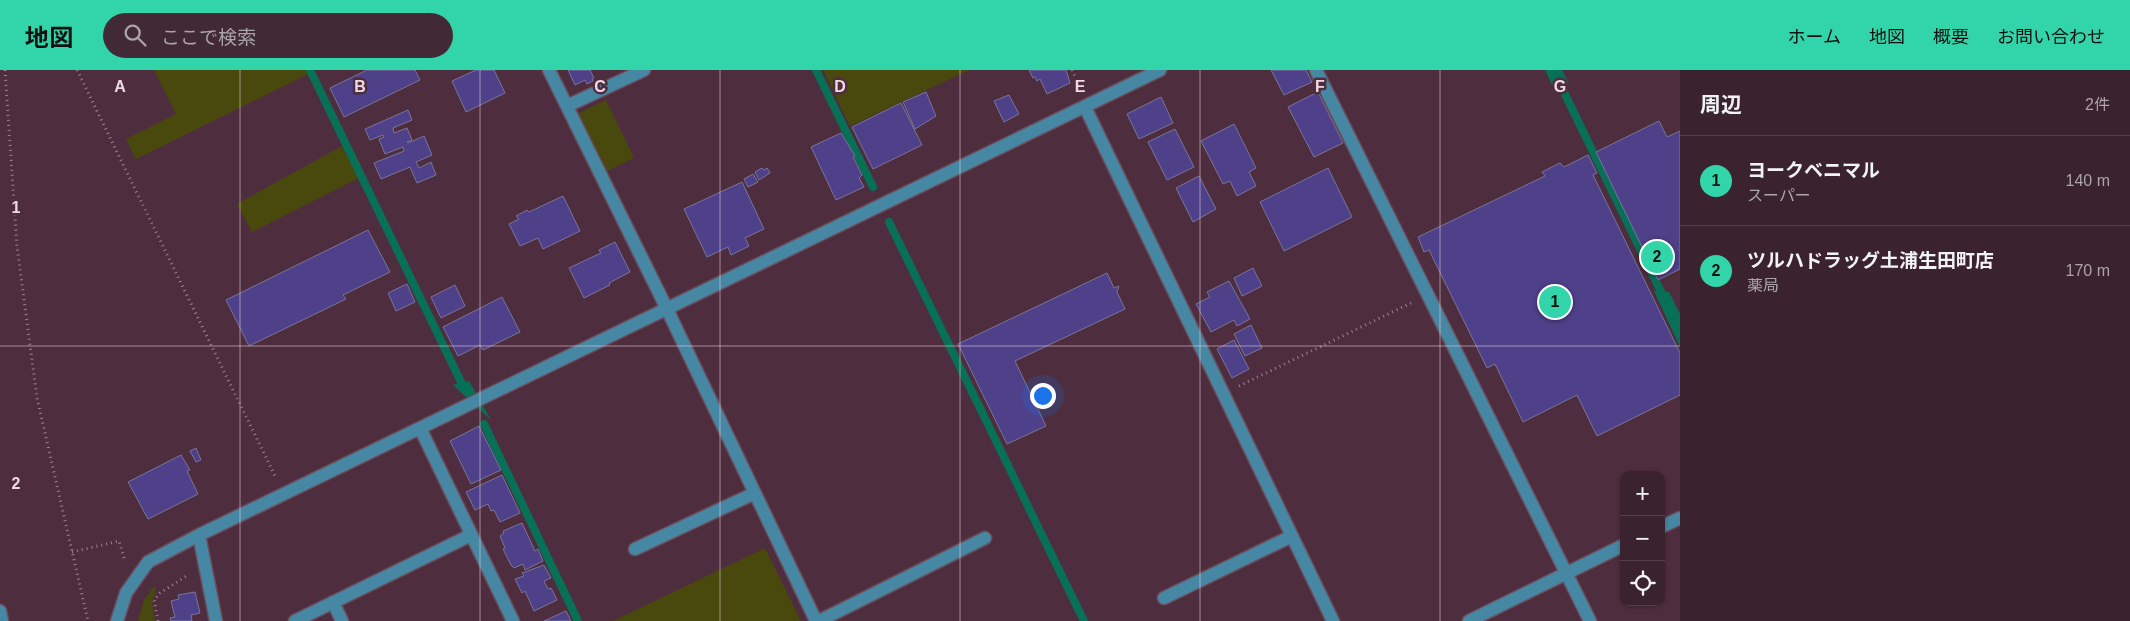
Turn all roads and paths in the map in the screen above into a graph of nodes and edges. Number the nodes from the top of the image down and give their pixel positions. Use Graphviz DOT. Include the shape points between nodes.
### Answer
graph roads {
  1 [pos="5,70"];
  2 [pos="77,70"];
  3 [pos="549,70"];
  4 [pos="644,70"];
  5 [pos="1160,70"];
  6 [pos="1316,70"];
  7 [pos="567,106"];
  8 [pos="1085,107"];
  9 [pos="1428,295"];
  10 [pos="666,307"];
  11 [pos="1224,394"];
  12 [pos="420,428"];
  13 [pos="278,481"];
  14 [pos="755,493"];
  15 [pos="1680,518"];
  16 [pos="1665,525"];
  17 [pos="199,534"];
  18 [pos="472,535"];
  19 [pos="1292,536"];
  20 [pos="985,538"];
  21 [pos="1620,547"];
  22 [pos="635,549"];
  23 [pos="72,552"];
  24 [pos="127,567"];
  25 [pos="190,568"];
  26 [pos="1566,573"];
  27 [pos="1164,598"];
  28 [pos="333,602"];
  29 [pos="0,611"];
  30 [pos="2,621"];
  31 [pos="88,621"];
  32 [pos="117,621"];
  33 [pos="158,621"];
  34 [pos="216,621"];
  35 [pos="295,621"];
  36 [pos="342,621"];
  37 [pos="513,621"];
  38 [pos="817,621"];
  39 [pos="1333,621"];
  40 [pos="1469,621"];
  41 [pos="1590,621"];
  1 -- 23 [label="path" via="17,246 37,398"];
  2 -- 13 [label="path"];
  3 -- 7 [label="street"];
  4 -- 7 [label="street"];
  5 -- 8 [label="street"];
  6 -- 9 [label="street"];
  7 -- 10 [label="street"];
  8 -- 10 [label="street"];
  8 -- 11 [label="street"];
  9 -- 11 [label="path"];
  9 -- 26 [label="street"];
  10 -- 12 [label="street"];
  10 -- 14 [label="street"];
  11 -- 19 [label="street"];
  12 -- 17 [label="street"];
  12 -- 18 [label="street"];
  14 -- 22 [label="street"];
  14 -- 38 [label="street"];
  15 -- 16 [label="street"];
  17 -- 32 [label="street" via="148,562 126,593"];
  17 -- 34 [label="street"];
  18 -- 28 [label="street"];
  18 -- 37 [label="street"];
  19 -- 27 [label="street"];
  19 -- 39 [label="street"];
  20 -- 38 [label="street"];
  21 -- 26 [label="street"];
  23 -- 24 [label="path" via="119,541"];
  23 -- 31 [label="path"];
  25 -- 33 [label="path" via="190,574 154,600"];
  26 -- 40 [label="street"];
  26 -- 41 [label="street"];
  28 -- 35 [label="street"];
  28 -- 36 [label="street"];
  29 -- 30 [label="street"];
}
